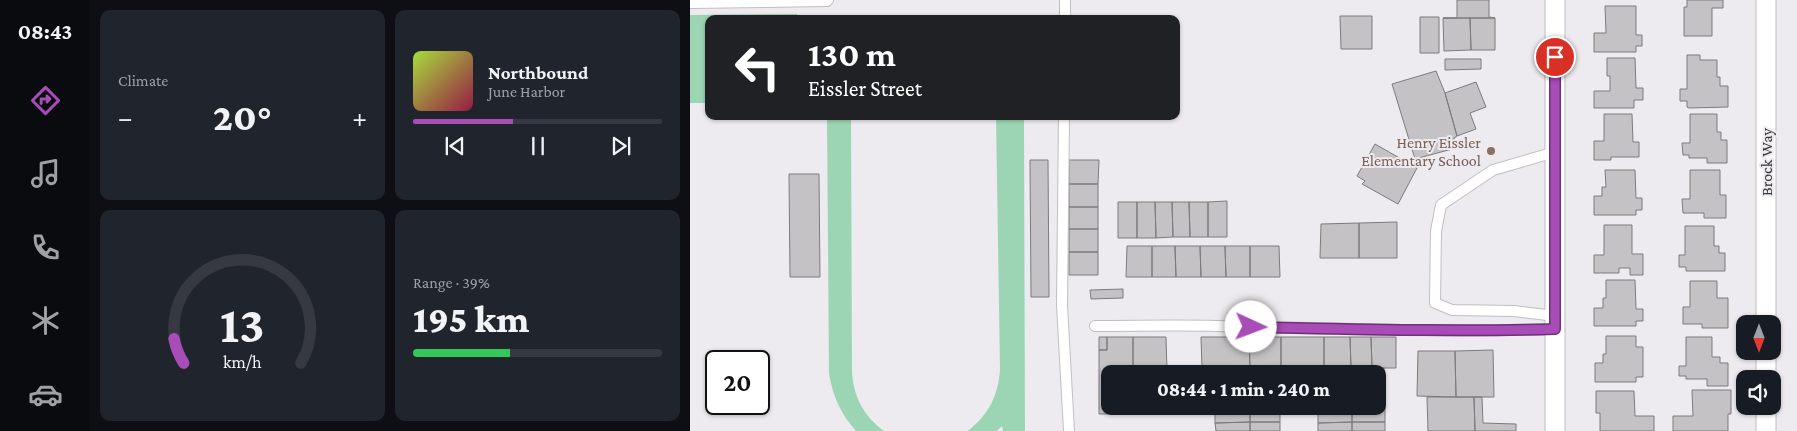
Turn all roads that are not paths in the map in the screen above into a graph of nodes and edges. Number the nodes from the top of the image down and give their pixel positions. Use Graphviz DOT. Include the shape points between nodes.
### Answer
graph roads {
  1 [pos="828,0"];
  2 [pos="1065,0"];
  3 [pos="1555,0"];
  4 [pos="1766,0"];
  5 [pos="690,3"];
  6 [pos="1065,15"];
  7 [pos="1064,120"];
  8 [pos="1555,152"];
  9 [pos="1766,315"];
  10 [pos="1555,322"];
  11 [pos="1095,326"];
  12 [pos="1766,415"];
  13 [pos="1069,431"];
  14 [pos="1555,431"];
  15 [pos="1766,431"];
  1 -- 5 [label="lane"];
  2 -- 6 [label="lane"];
  3 -- 8 [label="street"];
  4 -- 9 [label="street, Brock Way"];
  7 -- 13 [label="lane" via="1062,306"];
  8 -- 10 [label="street"];
  8 -- 10 [label="lane" via="1493,170 1441,205 1436,231 1435,303 1452,310 1525,312"];
  10 -- 11 [label="lane" via="1505,330"];
  10 -- 14 [label="street"];
  12 -- 15 [label="street"];
}
